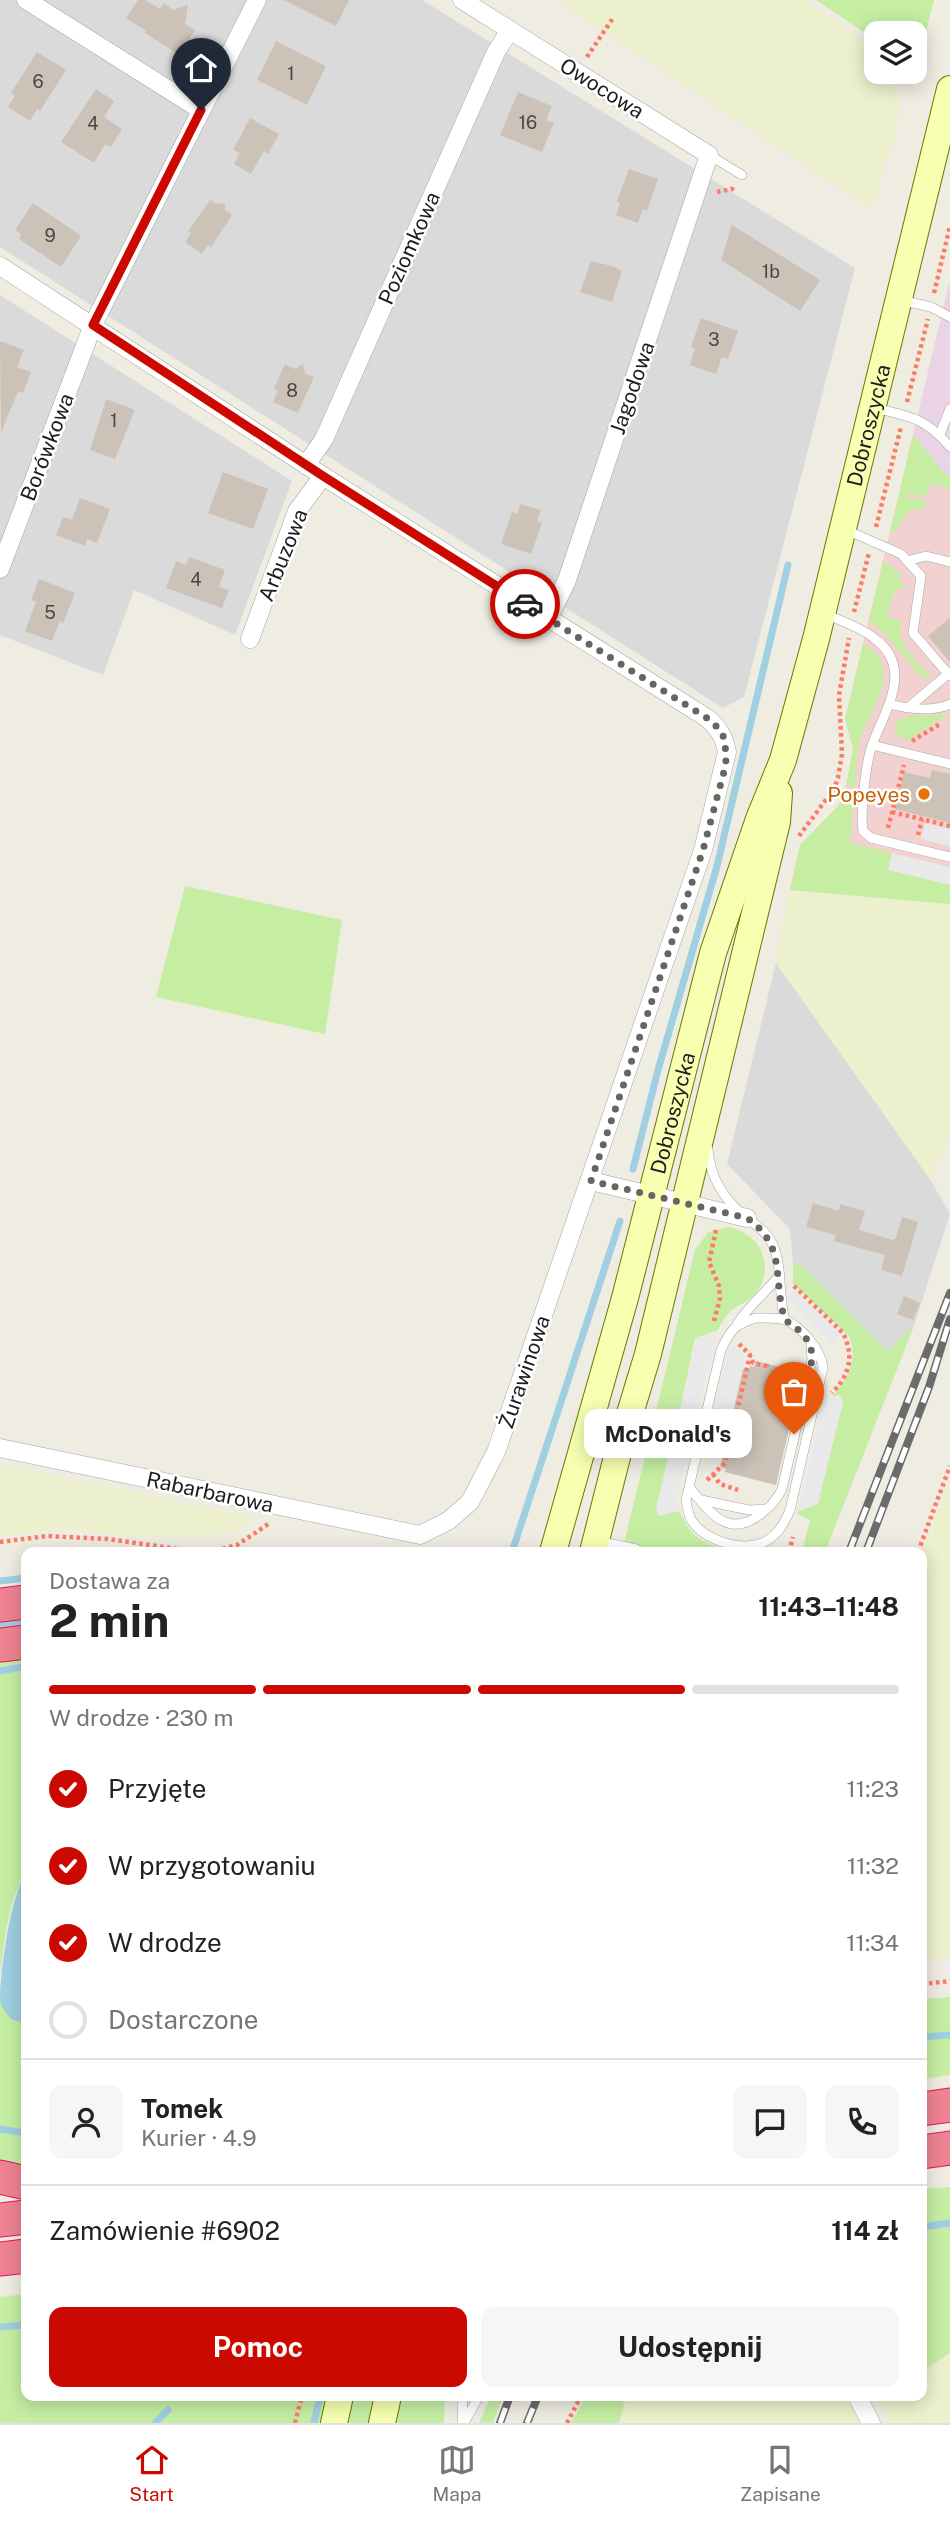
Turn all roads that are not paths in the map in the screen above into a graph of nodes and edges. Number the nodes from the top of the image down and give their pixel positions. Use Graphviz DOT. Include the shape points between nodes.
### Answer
graph roads {
  1 [pos="26,0"];
  2 [pos="257,0"];
  3 [pos="462,0"];
  4 [pos="510,30"];
  5 [pos="950,89"];
  6 [pos="201,110"];
  7 [pos="946,126"];
  8 [pos="709,155"];
  9 [pos="743,175"];
  10 [pos="0,266"];
  11 [pos="899,299"];
  12 [pos="950,317"];
  13 [pos="93,325"];
  14 [pos="872,408"];
  15 [pos="950,409"];
  16 [pos="940,434"];
  17 [pos="950,447"];
  18 [pos="306,465"];
  19 [pos="323,476"];
  20 [pos="843,528"];
  21 [pos="907,561"];
  22 [pos="950,562"];
  23 [pos="0,569"];
  24 [pos="823,612"];
  25 [pos="548,619"];
  26 [pos="250,639"];
  27 [pos="949,675"];
  28 [pos="890,704"];
  29 [pos="950,704"];
  30 [pos="909,707"];
  31 [pos="872,745"];
  32 [pos="783,760"];
  33 [pos="950,764"];
  34 [pos="950,857"];
  35 [pos="755,911"];
  36 [pos="591,1181"];
  37 [pos="650,1195"];
  38 [pos="683,1203"];
  39 [pos="747,1218"];
  40 [pos="778,1277"];
  41 [pos="785,1320"];
  42 [pos="737,1324"];
  43 [pos="811,1343"];
  44 [pos="0,1448"];
  45 [pos="695,1493"];
  46 [pos="767,1509"];
  47 [pos="419,1535"];
  48 [pos="594,1546"];
  49 [pos="554,1547"];
  50 [pos="21,1603"];
  51 [pos="0,1605"];
  52 [pos="21,1643"];
  53 [pos="0,1645"];
  54 [pos="950,2105"];
  55 [pos="927,2108"];
  56 [pos="950,2148"];
  57 [pos="927,2150"];
  58 [pos="927,2160"];
  59 [pos="950,2160"];
  60 [pos="0,2177"];
  61 [pos="21,2182"];
  62 [pos="21,2218"];
  63 [pos="0,2220"];
  64 [pos="21,2257"];
  65 [pos="0,2259"];
  66 [pos="340,2401"];
  67 [pos="387,2401"];
  68 [pos="463,2401"];
  69 [pos="475,2401"];
  70 [pos="860,2401"];
  71 [pos="334,2423"];
  72 [pos="382,2423"];
  73 [pos="463,2423"];
  74 [pos="871,2423"];
  1 -- 6 [label="street"];
  2 -- 6 [label="street, Borówkowa"];
  3 -- 4 [label="street, Owocowa"];
  4 -- 8 [label="street, Owocowa"];
  4 -- 18 [label="street, Poziomkowa" via="496,52 324,439"];
  5 -- 7 [label="main road, Dobroszycka"];
  6 -- 13 [label="street, Borówkowa"];
  7 -- 11 [label="main road, Dobroszycka"];
  8 -- 9 [label="lane, Owocowa"];
  8 -- 25 [label="street, Jagodowa" via="572,567"];
  10 -- 13 [label="street"];
  11 -- 12 [label="lane"];
  11 -- 14 [label="main road, Dobroszycka"];
  13 -- 18 [label="street"];
  13 -- 23 [label="street, Borówkowa"];
  14 -- 16 [label="lane" via="917,418"];
  14 -- 20 [label="main road, Dobroszycka"];
  15 -- 16 [label="lane"];
  16 -- 17 [label="lane"];
  18 -- 19 [label="street"];
  19 -- 25 [label="street"];
  19 -- 26 [label="street, Arbuzowa" via="297,510"];
  20 -- 21 [label="lane"];
  20 -- 24 [label="main road, Dobroszycka"];
  21 -- 22 [label="lane" via="926,556"];
  21 -- 27 [label="lane" via="920,576 913,632"];
  24 -- 28 [label="lane" via="874,638 891,657 895,678"];
  24 -- 32 [label="main road, Dobroszycka"];
  25 -- 36 [label="street, Żurawinowa" via="707,718 725,739 726,764 703,850"];
  27 -- 30 [label="lane"];
  28 -- 30 [label="lane"];
  28 -- 31 [label="lane"];
  29 -- 30 [label="lane"];
  31 -- 33 [label="lane"];
  31 -- 34 [label="lane" via="862,825 866,835"];
  32 -- 35 [label="main road, Dobroszycka" via="777,822"];
  32 -- 37 [label="main road, Dobroszycka" via="713,953"];
  35 -- 38 [label="main road, Dobroszycka"];
  35 -- 39 [label="lane, Dobroszycka" via="750,978 708,1148 714,1180"];
  36 -- 37 [label="street"];
  36 -- 47 [label="street, Żurawinowa" via="496,1452 470,1502 449,1521"];
  37 -- 38 [label="street"];
  37 -- 49 [label="main road, Dobroszycka"];
  38 -- 39 [label="street, Dobroszycka"];
  38 -- 48 [label="main road, Dobroszycka" via="648,1354"];
  39 -- 40 [label="lane, Dobroszycka" via="772,1245"];
  40 -- 41 [label="lane, Dobroszycka"];
  40 -- 42 [label="lane"];
  41 -- 42 [label="lane" via="756,1318"];
  41 -- 43 [label="lane"];
  42 -- 45 [label="lane" via="721,1350"];
  43 -- 45 [label="lane" via="822,1358 822,1375 784,1525 761,1543 724,1542 692,1521 686,1500"];
  43 -- 46 [label="lane" via="812,1360 782,1489"];
  44 -- 47 [label="street, Rabarbarowa"];
  45 -- 46 [label="lane" via="749,1510"];
  45 -- 46 [label="lane" via="716,1518 730,1524 747,1522"];
  50 -- 51 [label="highway"];
  52 -- 53 [label="highway"];
  54 -- 55 [label="highway"];
  56 -- 57 [label="highway"];
  58 -- 59 [label="highway"];
  60 -- 61 [label="highway"];
  62 -- 63 [label="highway"];
  64 -- 65 [label="highway"];
  66 -- 71 [label="main road"];
  67 -- 72 [label="main road"];
  68 -- 73 [label="lane"];
  69 -- 73 [label="lane"];
  70 -- 74 [label="street"];
}
